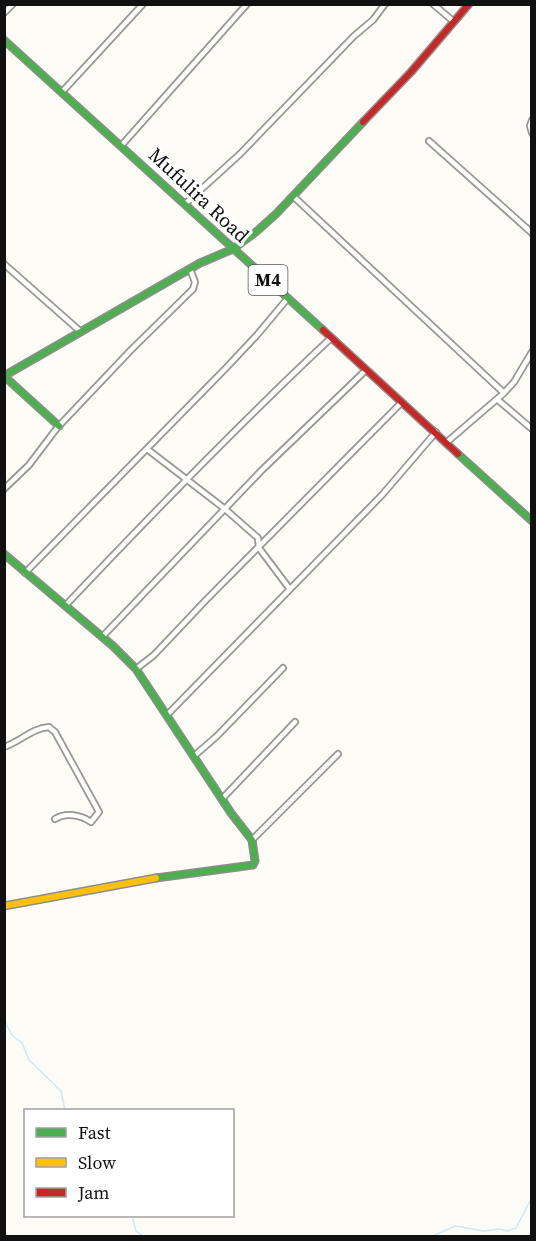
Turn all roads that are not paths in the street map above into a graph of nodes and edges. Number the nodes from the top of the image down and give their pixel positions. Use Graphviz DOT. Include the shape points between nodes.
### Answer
graph roads {
  1 [pos="13,4"];
  2 [pos="143,4"];
  3 [pos="247,4"];
  4 [pos="385,4"];
  5 [pos="432,4"];
  6 [pos="469,4"];
  7 [pos="4,13"];
  8 [pos="453,21"];
  9 [pos="4,39"];
  10 [pos="62,92"];
  11 [pos="531,120"];
  12 [pos="531,133"];
  13 [pos="429,141"];
  14 [pos="121,146"];
  15 [pos="293,196"];
  16 [pos="185,204"];
  17 [pos="531,233"];
  18 [pos="233,249"];
  19 [pos="4,264"];
  20 [pos="190,269"];
  21 [pos="288,298"];
  22 [pos="81,332"];
  23 [pos="331,338"];
  24 [pos="531,352"];
  25 [pos="366,370"];
  26 [pos="5,374"];
  27 [pos="504,393"];
  28 [pos="498,399"];
  29 [pos="402,402"];
  30 [pos="59,426"];
  31 [pos="531,429"];
  32 [pos="436,432"];
  33 [pos="447,442"];
  34 [pos="147,449"];
  35 [pos="187,480"];
  36 [pos="4,489"];
  37 [pos="225,509"];
  38 [pos="531,521"];
  39 [pos="259,548"];
  40 [pos="4,554"];
  41 [pos="25,573"];
  42 [pos="289,588"];
  43 [pos="65,606"];
  44 [pos="102,637"];
  45 [pos="283,668"];
  46 [pos="136,669"];
  47 [pos="166,715"];
  48 [pos="295,722"];
  49 [pos="4,747"];
  50 [pos="338,754"];
  51 [pos="194,756"];
  52 [pos="222,799"];
  53 [pos="55,819"];
  54 [pos="252,840"];
  55 [pos="4,906"];
  1 -- 7 [label="street"];
  2 -- 10 [label="street"];
  3 -- 14 [label="street"];
  4 -- 16 [label="street" via="240,154"];
  5 -- 8 [label="street"];
  6 -- 8 [label="street"];
  8 -- 15 [label="street" via="411,72"];
  9 -- 10 [label="street, Mufulira Road / M4"];
  10 -- 14 [label="street, Mufulira Road / M4"];
  11 -- 12 [label="street"];
  13 -- 17 [label="street"];
  14 -- 16 [label="street, Mufulira Road / M4"];
  15 -- 18 [label="street"];
  15 -- 27 [label="street"];
  16 -- 18 [label="street, Mufulira Road / M4"];
  18 -- 20 [label="street"];
  18 -- 21 [label="street, Mufulira Road / M4"];
  19 -- 22 [label="street"];
  20 -- 22 [label="street"];
  20 -- 30 [label="street" via="195,282 193,289"];
  21 -- 23 [label="street, Mufulira Road / M4"];
  21 -- 34 [label="street" via="257,336"];
  22 -- 26 [label="street"];
  23 -- 25 [label="street, Mufulira Road / M4"];
  23 -- 35 [label="street"];
  24 -- 27 [label="street"];
  25 -- 29 [label="street, Mufulira Road / M4"];
  25 -- 37 [label="street"];
  26 -- 30 [label="street"];
  27 -- 28 [label="street"];
  28 -- 31 [label="street"];
  28 -- 33 [label="street"];
  29 -- 32 [label="street, Mufulira Road / M4"];
  29 -- 39 [label="street"];
  30 -- 36 [label="street" via="29,465"];
  32 -- 33 [label="street, Mufulira Road / M4"];
  32 -- 42 [label="street" via="382,495"];
  33 -- 38 [label="street, Mufulira Road / M4"];
  34 -- 35 [label="street"];
  34 -- 41 [label="street"];
  35 -- 37 [label="street"];
  35 -- 43 [label="street"];
  37 -- 39 [label="street" via="258,538"];
  37 -- 44 [label="street"];
  39 -- 42 [label="street"];
  39 -- 46 [label="street"];
  40 -- 41 [label="street"];
  41 -- 43 [label="street"];
  42 -- 47 [label="street"];
  43 -- 44 [label="street"];
  44 -- 46 [label="street"];
  45 -- 51 [label="street"];
  46 -- 47 [label="street"];
  47 -- 51 [label="street"];
  48 -- 52 [label="street"];
  49 -- 53 [label="street" via="42,728 55,732 99,812 91,822 72,815"];
  50 -- 54 [label="street"];
  51 -- 52 [label="street"];
  52 -- 54 [label="street"];
  54 -- 55 [label="street" via="253,865 173,875"];
}
